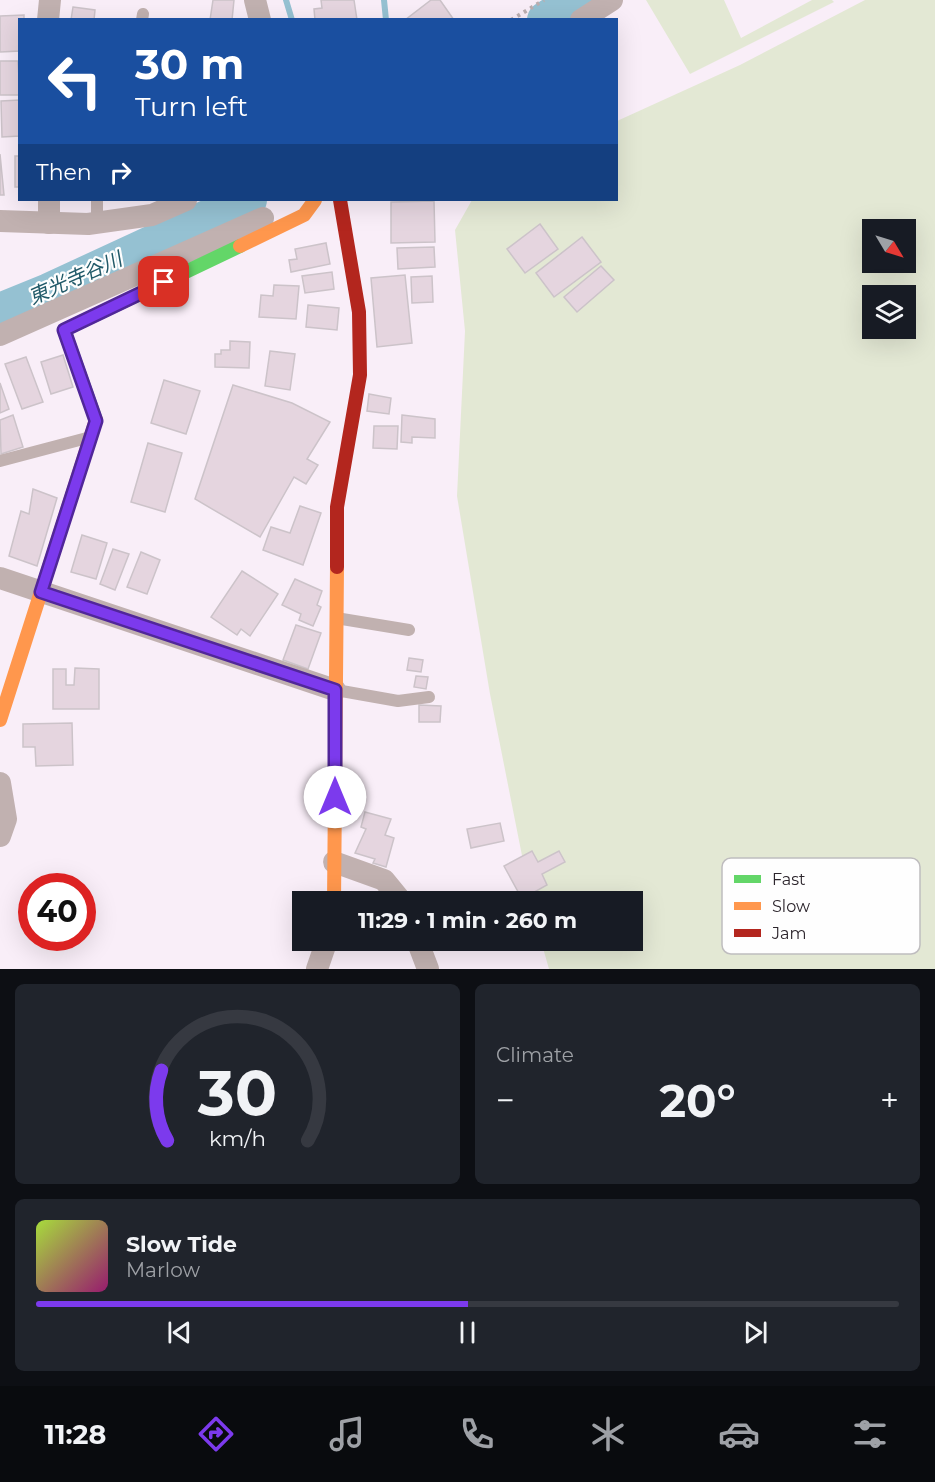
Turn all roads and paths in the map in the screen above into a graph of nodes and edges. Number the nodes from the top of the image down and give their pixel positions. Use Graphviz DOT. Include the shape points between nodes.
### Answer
graph roads {
  1 [pos="50,0"];
  2 [pos="255,0"];
  3 [pos="544,0"];
  4 [pos="612,0"];
  5 [pos="48,18"];
  6 [pos="260,18"];
  7 [pos="514,18"];
  8 [pos="584,18"];
  9 [pos="49,201"];
  10 [pos="97,201"];
  11 [pos="184,201"];
  12 [pos="303,201"];
  13 [pos="314,201"];
  14 [pos="340,201"];
  15 [pos="0,221"];
  16 [pos="49,223"];
  17 [pos="97,223"];
  18 [pos="0,335"];
  19 [pos="91,437"];
  20 [pos="0,461"];
  21 [pos="0,578"];
  22 [pos="41,592"];
  23 [pos="336,618"];
  24 [pos="409,630"];
  25 [pos="335,690"];
  26 [pos="429,697"];
  27 [pos="0,720"];
  28 [pos="0,783"];
  29 [pos="0,836"];
  30 [pos="334,862"];
  31 [pos="334,891"];
  32 [pos="393,891"];
  33 [pos="323,951"];
  34 [pos="421,951"];
  35 [pos="317,969"];
  36 [pos="428,969"];
  1 -- 5 [label="street"];
  2 -- 6 [label="street"];
  3 -- 7 [label="path"];
  4 -- 8 [label="street"];
  9 -- 16 [label="street"];
  10 -- 17 [label="lane"];
  11 -- 17 [label="street" via="152,215"];
  12 -- 18 [label="street"];
  13 -- 19 [label="street" via="304,215 64,330 96,421"];
  14 -- 23 [label="street" via="358,312 360,375 337,507"];
  15 -- 16 [label="street"];
  16 -- 17 [label="street"];
  19 -- 20 [label="lane"];
  19 -- 22 [label="street"];
  21 -- 22 [label="street"];
  22 -- 25 [label="street"];
  22 -- 27 [label="street"];
  23 -- 24 [label="lane"];
  23 -- 25 [label="street"];
  25 -- 26 [label="lane" via="398,701"];
  25 -- 30 [label="street"];
  28 -- 29 [label="street" via="6,819"];
  30 -- 31 [label="street"];
  30 -- 32 [label="street" via="384,880"];
  33 -- 35 [label="street"];
  34 -- 36 [label="street"];
}
